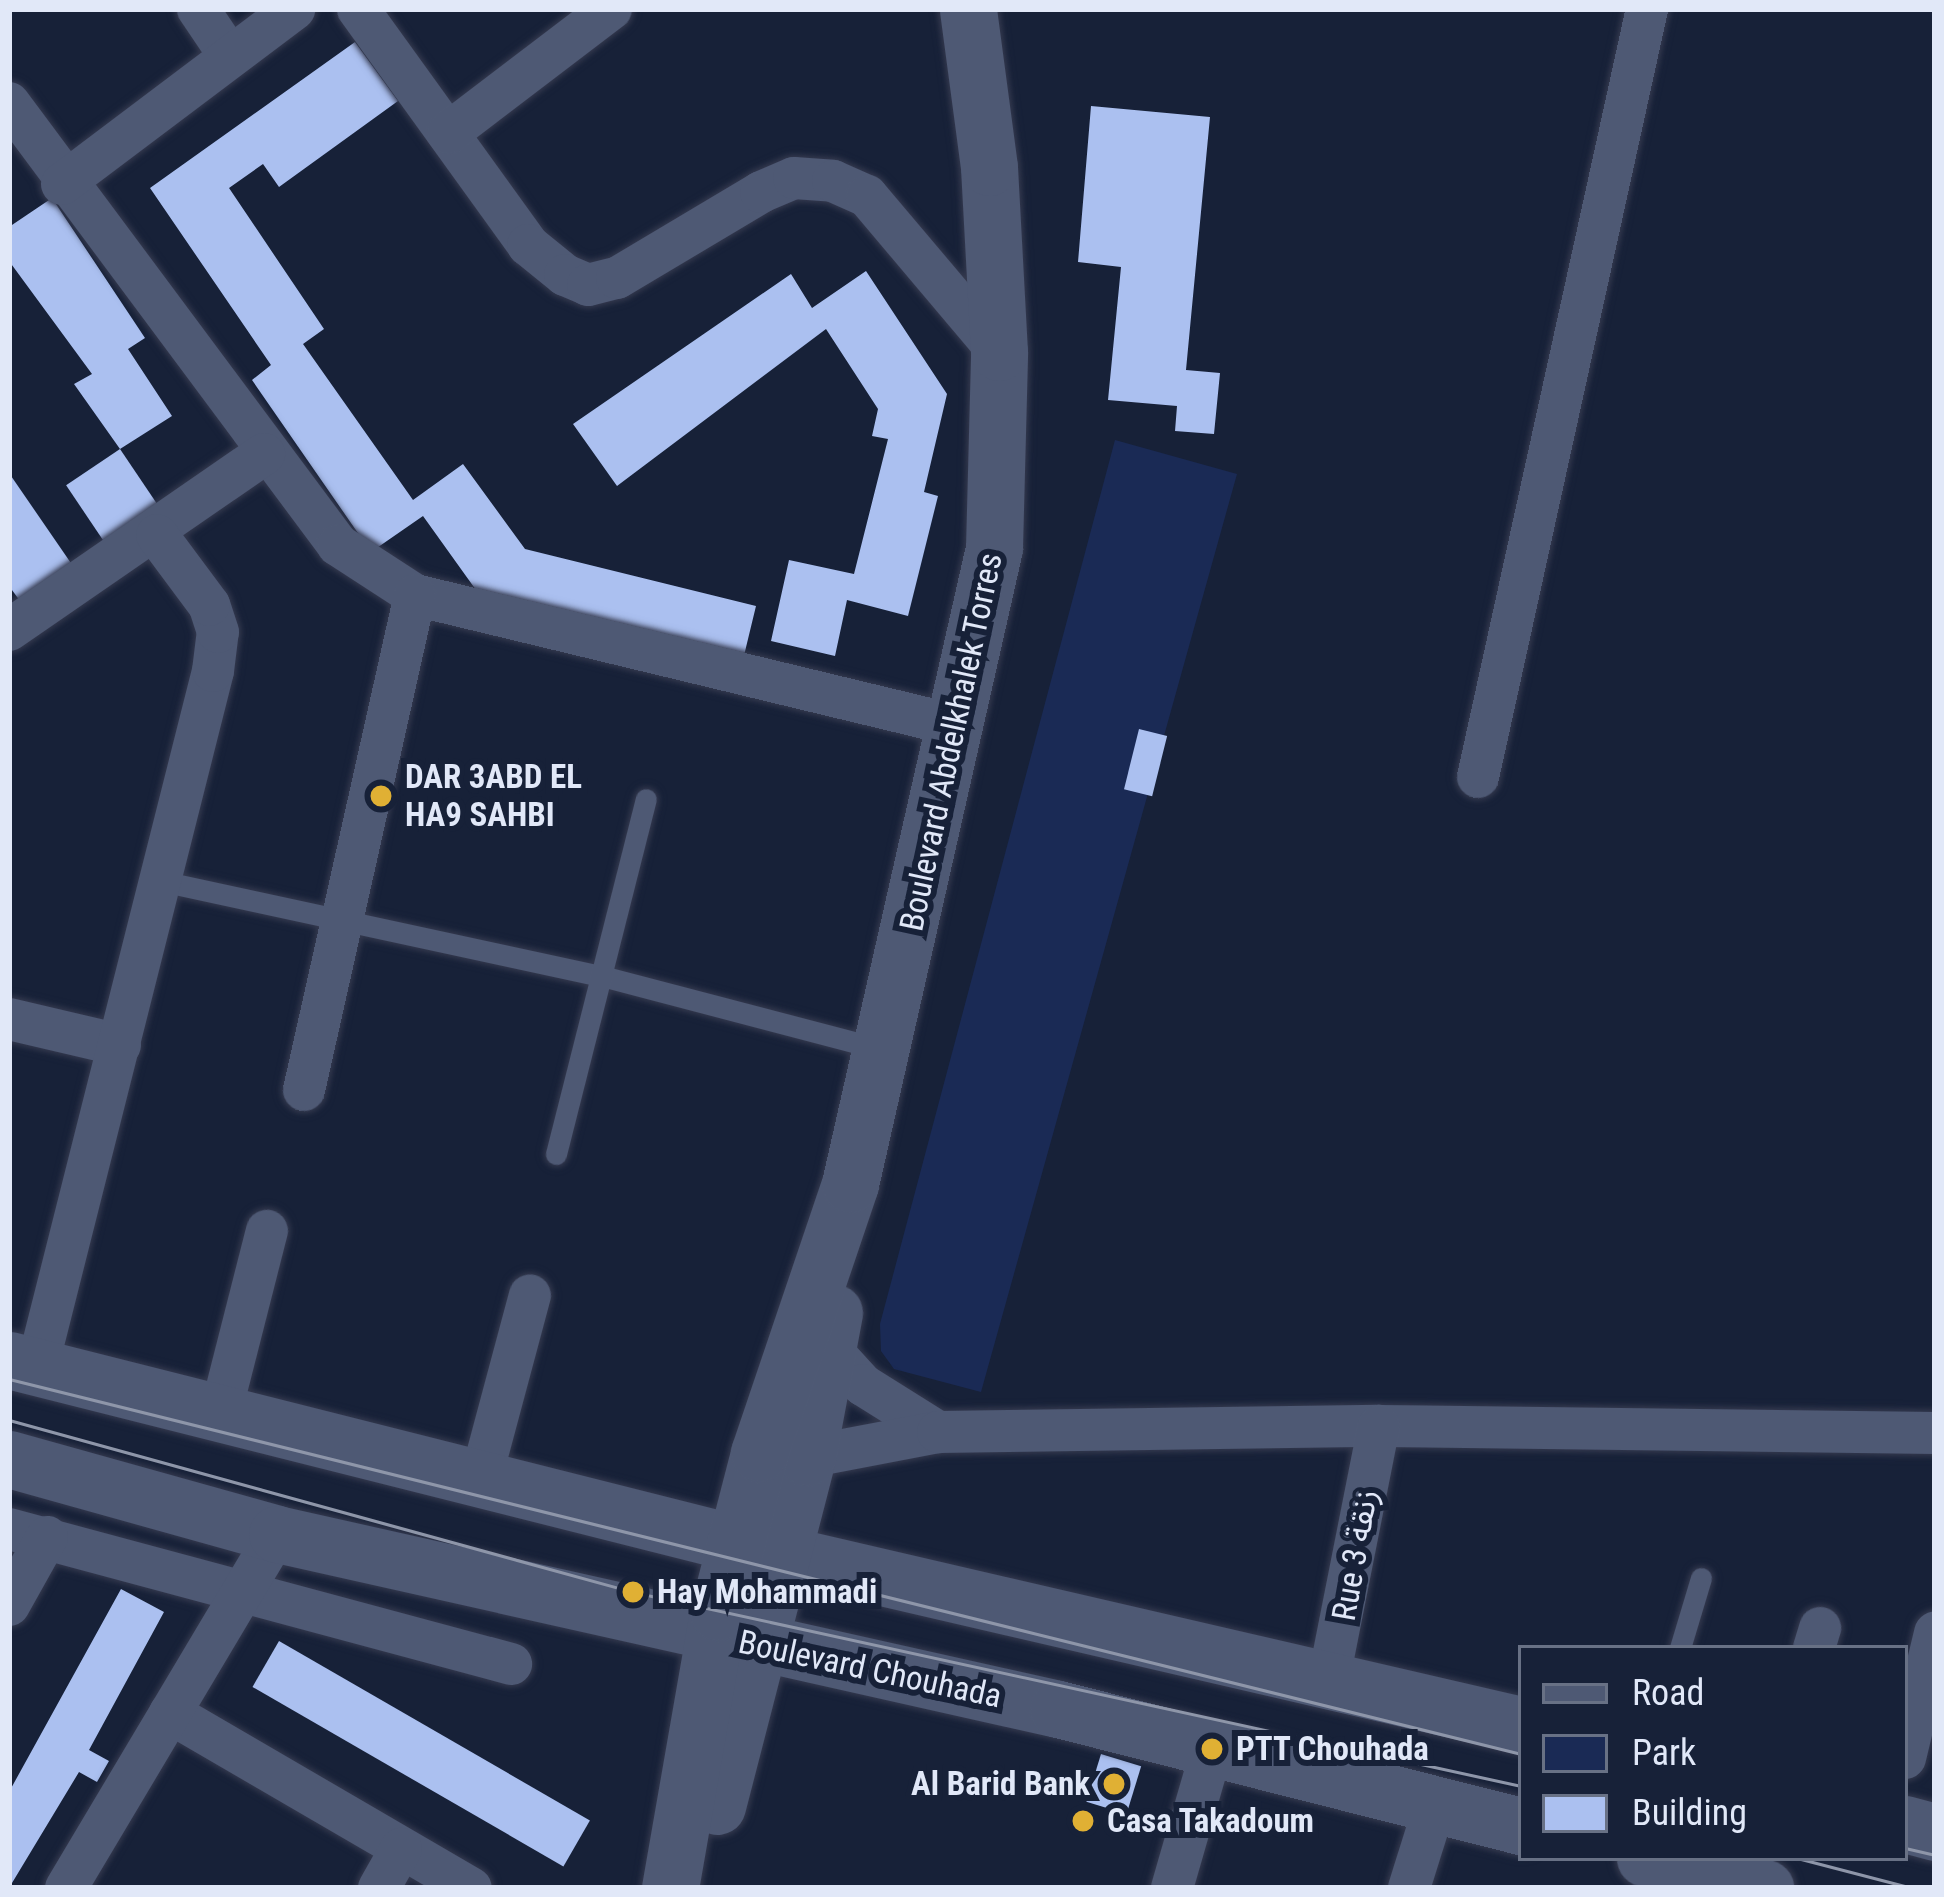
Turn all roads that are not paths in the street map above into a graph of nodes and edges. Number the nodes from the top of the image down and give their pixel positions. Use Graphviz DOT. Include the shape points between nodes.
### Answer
graph roads {
  1 [pos="198,9"];
  2 [pos="294,9"];
  3 [pos="358,9"];
  4 [pos="611,9"];
  5 [pos="968,9"];
  6 [pos="1647,9"];
  7 [pos="229,56"];
  8 [pos="10,108"];
  9 [pos="448,133"];
  10 [pos="62,184"];
  11 [pos="999,352"];
  12 [pos="264,454"];
  13 [pos="157,535"];
  14 [pos="415,595"];
  15 [pos="9,630"];
  16 [pos="954,725"];
  17 [pos="1478,777"];
  18 [pos="646,799"];
  19 [pos="161,881"];
  20 [pos="340,923"];
  21 [pos="602,976"];
  22 [pos="9,1019"];
  23 [pos="120,1045"];
  24 [pos="884,1050"];
  25 [pos="304,1090"];
  26 [pos="556,1154"];
  27 [pos="850,1184"];
  28 [pos="267,1231"];
  29 [pos="530,1295"];
  30 [pos="830,1349"];
  31 [pos="23,1364"];
  32 [pos="221,1411"];
  33 [pos="1379,1426"];
  34 [pos="938,1432"];
  35 [pos="1935,1432"];
  36 [pos="807,1457"];
  37 [pos="9,1459"];
  38 [pos="481,1478"];
  39 [pos="28,1533"];
  40 [pos="277,1534"];
  41 [pos="759,1548"];
  42 [pos="1701,1578"];
  43 [pos="247,1589"];
  44 [pos="9,1605"];
  45 [pos="1935,1633"];
  46 [pos="735,1640"];
  47 [pos="1681,1645"];
  48 [pos="511,1664"];
  49 [pos="1328,1683"];
  50 [pos="170,1713"];
  51 [pos="1518,1725"];
  52 [pos="1908,1746"];
  53 [pos="1212,1749"];
  54 [pos="1436,1804"];
  55 [pos="1518,1825"];
  56 [pos="401,1849"];
  57 [pos="1657,1861"];
  58 [pos="66,1888"];
  59 [pos="379,1888"];
  60 [pos="472,1888"];
  61 [pos="670,1888"];
  62 [pos="693,1888"];
  63 [pos="1172,1888"];
  64 [pos="1409,1888"];
  65 [pos="1765,1888"];
  1 -- 7 [label="street"];
  2 -- 7 [label="street"];
  3 -- 9 [label="street"];
  4 -- 9 [label="street"];
  5 -- 11 [label="street, Boulevard Abdelkhalek Torres" via="989,167"];
  6 -- 17 [label="street"];
  7 -- 10 [label="street"];
  8 -- 10 [label="street"];
  9 -- 11 [label="street" via="528,245 588,285 688,240 777,185 833,181 867,196"];
  10 -- 12 [label="street"];
  11 -- 16 [label="street, Boulevard Abdelkhalek Torres" via="994,548"];
  12 -- 13 [label="street"];
  12 -- 14 [label="street" via="338,545"];
  13 -- 15 [label="street"];
  13 -- 19 [label="street" via="209,604 218,632"];
  14 -- 16 [label="street"];
  14 -- 20 [label="street"];
  16 -- 24 [label="street, Boulevard Abdelkhalek Torres"];
  18 -- 21 [label="lane"];
  19 -- 20 [label="lane"];
  19 -- 23 [label="street"];
  20 -- 21 [label="lane"];
  20 -- 25 [label="street"];
  21 -- 24 [label="lane"];
  21 -- 26 [label="lane"];
  22 -- 23 [label="street"];
  23 -- 31 [label="street"];
  24 -- 27 [label="street, Boulevard Abdelkhalek Torres"];
  27 -- 30 [label="street, Boulevard Abdelkhalek Torres"];
  27 -- 41 [label="street, Boulevard Abdelkhalek Torres"];
  28 -- 32 [label="street"];
  29 -- 38 [label="street"];
  30 -- 34 [label="street" via="863,1385"];
  30 -- 36 [label="street, Boulevard Abdelkhalek Torres"];
  31 -- 32 [label="street"];
  32 -- 38 [label="street"];
  33 -- 34 [label="street"];
  33 -- 35 [label="street"];
  33 -- 49 [label="street, Rue 3 زنقة"];
  34 -- 36 [label="street"];
  36 -- 41 [label="street, Boulevard Abdelkhalek Torres"];
  37 -- 40 [label="street, Boulevard Chouhada"];
  38 -- 41 [label="street"];
  39 -- 43 [label="street"];
  39 -- 44 [label="street"];
  40 -- 43 [label="street"];
  40 -- 46 [label="street, Boulevard Chouhada"];
  41 -- 46 [label="street, Boulevard Abdelkhalek Torres"];
  41 -- 49 [label="street"];
  42 -- 47 [label="lane"];
  43 -- 48 [label="street"];
  43 -- 50 [label="street"];
  45 -- 52 [label="street"];
  46 -- 53 [label="street, Boulevard Chouhada"];
  46 -- 61 [label="street, Boulevard Abdelkhalek Torres"];
  46 -- 62 [label="street, Boulevard Abdelkhalek Torres"];
  49 -- 51 [label="street"];
  50 -- 56 [label="street"];
  50 -- 58 [label="street"];
  53 -- 54 [label="street, Boulevard Chouhada"];
  53 -- 63 [label="street"];
  54 -- 55 [label="street, Boulevard Chouhada"];
  54 -- 64 [label="street"];
  56 -- 59 [label="street"];
  56 -- 60 [label="street"];
  57 -- 65 [label="street"];
}
